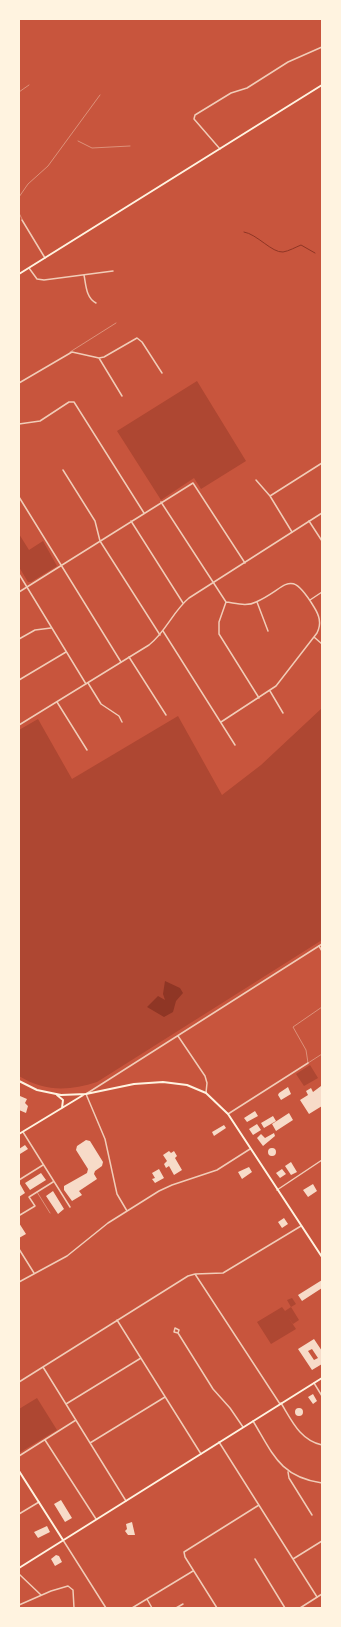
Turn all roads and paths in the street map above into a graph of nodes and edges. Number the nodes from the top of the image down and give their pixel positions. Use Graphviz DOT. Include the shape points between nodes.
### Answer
graph roads {
  1 [pos="322,47"];
  2 [pos="29,85"];
  3 [pos="322,85"];
  4 [pos="19,92"];
  5 [pos="100,95"];
  6 [pos="78,141"];
  7 [pos="130,146"];
  8 [pos="220,149"];
  9 [pos="19,196"];
  10 [pos="19,213"];
  11 [pos="22,220"];
  12 [pos="45,258"];
  13 [pos="29,268"];
  14 [pos="113,271"];
  15 [pos="19,274"];
  16 [pos="84,275"];
  17 [pos="96,303"];
  18 [pos="116,322"];
  19 [pos="70,352"];
  20 [pos="99,358"];
  21 [pos="162,372"];
  22 [pos="19,383"];
  23 [pos="122,396"];
  24 [pos="19,424"];
  25 [pos="322,463"];
  26 [pos="63,470"];
  27 [pos="256,480"];
  28 [pos="270,496"];
  29 [pos="19,497"];
  30 [pos="161,502"];
  31 [pos="144,513"];
  32 [pos="322,513"];
  33 [pos="131,521"];
  34 [pos="309,522"];
  35 [pos="292,532"];
  36 [pos="100,541"];
  37 [pos="322,541"];
  38 [pos="244,563"];
  39 [pos="61,566"];
  40 [pos="19,574"];
  41 [pos="214,582"];
  42 [pos="27,587"];
  43 [pos="19,592"];
  44 [pos="322,592"];
  45 [pos="310,600"];
  46 [pos="226,602"];
  47 [pos="256,602"];
  48 [pos="183,603"];
  49 [pos="52,628"];
  50 [pos="268,631"];
  51 [pos="163,632"];
  52 [pos="160,635"];
  53 [pos="314,637"];
  54 [pos="19,639"];
  55 [pos="322,644"];
  56 [pos="66,652"];
  57 [pos="129,657"];
  58 [pos="121,662"];
  59 [pos="19,680"];
  60 [pos="88,683"];
  61 [pos="86,684"];
  62 [pos="270,691"];
  63 [pos="259,698"];
  64 [pos="57,702"];
  65 [pos="283,713"];
  66 [pos="166,716"];
  67 [pos="122,722"];
  68 [pos="221,722"];
  69 [pos="19,725"];
  70 [pos="235,745"];
  71 [pos="87,750"];
  72 [pos="322,944"];
  73 [pos="319,946"];
  74 [pos="322,951"];
  75 [pos="322,1006"];
  76 [pos="178,1036"];
  77 [pos="322,1054"];
  78 [pos="308,1063"];
  79 [pos="19,1081"];
  80 [pos="206,1093"];
  81 [pos="56,1094"];
  82 [pos="86,1094"];
  83 [pos="62,1108"];
  84 [pos="228,1114"];
  85 [pos="23,1132"];
  86 [pos="19,1134"];
  87 [pos="250,1149"];
  88 [pos="322,1160"];
  89 [pos="43,1165"];
  90 [pos="19,1180"];
  91 [pos="54,1182"];
  92 [pos="277,1190"];
  93 [pos="37,1192"];
  94 [pos="70,1206"];
  95 [pos="127,1211"];
  96 [pos="19,1213"];
  97 [pos="50,1213"];
  98 [pos="301,1226"];
  99 [pos="19,1249"];
  100 [pos="322,1257"];
  101 [pos="34,1273"];
  102 [pos="195,1274"];
  103 [pos="19,1282"];
  104 [pos="117,1320"];
  105 [pos="178,1334"];
  106 [pos="141,1358"];
  107 [pos="43,1367"];
  108 [pos="322,1378"];
  109 [pos="19,1382"];
  110 [pos="314,1383"];
  111 [pos="322,1396"];
  112 [pos="166,1397"];
  113 [pos="66,1404"];
  114 [pos="281,1404"];
  115 [pos="76,1420"];
  116 [pos="253,1421"];
  117 [pos="243,1427"];
  118 [pos="46,1440"];
  119 [pos="219,1442"];
  120 [pos="90,1443"];
  121 [pos="322,1445"];
  122 [pos="201,1454"];
  123 [pos="19,1456"];
  124 [pos="19,1471"];
  125 [pos="288,1472"];
  126 [pos="322,1483"];
  127 [pos="126,1501"];
  128 [pos="39,1502"];
  129 [pos="259,1505"];
  130 [pos="19,1514"];
  131 [pos="312,1515"];
  132 [pos="96,1520"];
  133 [pos="63,1540"];
  134 [pos="322,1541"];
  135 [pos="255,1559"];
  136 [pos="293,1559"];
  137 [pos="19,1568"];
  138 [pos="193,1571"];
  139 [pos="19,1574"];
  140 [pos="322,1594"];
  141 [pos="41,1595"];
  142 [pos="317,1597"];
  143 [pos="147,1599"];
  144 [pos="74,1603"];
  145 [pos="183,1604"];
  146 [pos="19,1605"];
  147 [pos="71,1608"];
  148 [pos="74,1608"];
  149 [pos="106,1608"];
  150 [pos="132,1608"];
  151 [pos="152,1608"];
  152 [pos="176,1608"];
  153 [pos="217,1608"];
  154 [pos="285,1608"];
  155 [pos="300,1608"];
  1 -- 8 [label="street" via="288,62 247,88 234,91 195,115 194,119"];
  2 -- 4 [label="lane"];
  3 -- 8 [label="main road"];
  5 -- 9 [label="lane" via="48,166"];
  6 -- 7 [label="lane" via="92,148"];
  8 -- 12 [label="main road"];
  10 -- 11 [label="lane"];
  11 -- 12 [label="street"];
  12 -- 13 [label="main road"];
  13 -- 15 [label="main road"];
  13 -- 16 [label="street" via="36,278 42,280"];
  14 -- 16 [label="street"];
  16 -- 17 [label="street" via="88,294"];
  18 -- 19 [label="lane"];
  19 -- 20 [label="street"];
  19 -- 22 [label="street"];
  20 -- 21 [label="street" via="138,338"];
  20 -- 23 [label="street"];
  24 -- 31 [label="street" via="40,421 74,402"];
  25 -- 28 [label="street"];
  26 -- 36 [label="street" via="95,521"];
  27 -- 28 [label="street"];
  28 -- 35 [label="street"];
  29 -- 39 [label="street"];
  30 -- 31 [label="street"];
  30 -- 38 [label="street" via="192,483 195,484"];
  30 -- 41 [label="street"];
  31 -- 33 [label="street"];
  32 -- 34 [label="street"];
  33 -- 36 [label="street"];
  33 -- 48 [label="street"];
  34 -- 35 [label="street"];
  34 -- 37 [label="street"];
  35 -- 38 [label="street"];
  36 -- 39 [label="street"];
  36 -- 52 [label="street"];
  38 -- 41 [label="street"];
  39 -- 42 [label="street"];
  39 -- 58 [label="street"];
  40 -- 42 [label="street"];
  41 -- 46 [label="street"];
  41 -- 48 [label="street"];
  42 -- 43 [label="street"];
  42 -- 49 [label="street"];
  44 -- 45 [label="street"];
  45 -- 47 [label="street" via="302,588 290,583"];
  45 -- 53 [label="street" via="320,619 319,630"];
  46 -- 47 [label="street"];
  46 -- 63 [label="street" via="219,622 219,634"];
  47 -- 50 [label="street"];
  48 -- 51 [label="street"];
  49 -- 54 [label="street" via="35,630"];
  49 -- 56 [label="street"];
  51 -- 52 [label="street"];
  51 -- 68 [label="street"];
  52 -- 57 [label="street"];
  53 -- 55 [label="street"];
  53 -- 62 [label="street"];
  56 -- 59 [label="street"];
  56 -- 61 [label="street"];
  57 -- 58 [label="street"];
  57 -- 66 [label="street"];
  58 -- 60 [label="street"];
  60 -- 61 [label="street"];
  60 -- 67 [label="street" via="101,704 119,716"];
  61 -- 64 [label="street"];
  62 -- 63 [label="street"];
  62 -- 65 [label="street"];
  63 -- 68 [label="street"];
  64 -- 69 [label="street"];
  64 -- 71 [label="street"];
  68 -- 70 [label="street"];
  72 -- 73 [label="street"];
  73 -- 74 [label="street"];
  73 -- 76 [label="street"];
  75 -- 78 [label="lane" via="293,1027 306,1050"];
  76 -- 80 [label="street" via="205,1076"];
  76 -- 82 [label="street"];
  77 -- 78 [label="lane"];
  78 -- 84 [label="street"];
  79 -- 81 [label="main road" via="36,1090"];
  80 -- 82 [label="main road" via="183,1084 163,1082 134,1084"];
  80 -- 84 [label="main road"];
  81 -- 82 [label="main road"];
  81 -- 83 [label="main road" via="63,1100"];
  82 -- 83 [label="main road"];
  82 -- 95 [label="street" via="105,1139 117,1194"];
  83 -- 85 [label="main road"];
  84 -- 87 [label="main road"];
  85 -- 86 [label="main road"];
  85 -- 89 [label="street"];
  87 -- 92 [label="main road"];
  87 -- 95 [label="street" via="217,1170 167,1186"];
  88 -- 92 [label="street"];
  89 -- 90 [label="street"];
  89 -- 91 [label="street"];
  91 -- 93 [label="street"];
  91 -- 94 [label="street"];
  92 -- 98 [label="main road"];
  93 -- 96 [label="street" via="29,1197 35,1206 20,1215"];
  93 -- 97 [label="lane"];
  95 -- 101 [label="street" via="67,1256"];
  98 -- 100 [label="main road"];
  98 -- 102 [label="street" via="223,1273"];
  99 -- 101 [label="street"];
  101 -- 103 [label="street"];
  102 -- 104 [label="street" via="184,1278"];
  102 -- 114 [label="street"];
  104 -- 106 [label="street"];
  104 -- 107 [label="street"];
  105 -- 117 [label="street" via="214,1391"];
  106 -- 112 [label="street"];
  106 -- 113 [label="street"];
  107 -- 109 [label="street"];
  107 -- 113 [label="street"];
  108 -- 110 [label="main road"];
  110 -- 111 [label="street"];
  110 -- 114 [label="main road"];
  112 -- 120 [label="street"];
  112 -- 122 [label="street"];
  113 -- 115 [label="street"];
  114 -- 116 [label="main road"];
  114 -- 121 [label="street" via="301,1434"];
  115 -- 118 [label="street"];
  115 -- 120 [label="street"];
  116 -- 117 [label="main road"];
  116 -- 125 [label="street" via="279,1463"];
  117 -- 119 [label="main road"];
  118 -- 123 [label="street"];
  118 -- 132 [label="street"];
  119 -- 122 [label="main road"];
  119 -- 129 [label="street"];
  120 -- 127 [label="street"];
  122 -- 127 [label="main road"];
  124 -- 128 [label="main road"];
  125 -- 126 [label="street"];
  125 -- 131 [label="street" via="289,1478"];
  127 -- 132 [label="main road"];
  128 -- 130 [label="street"];
  128 -- 133 [label="main road"];
  129 -- 136 [label="street"];
  129 -- 138 [label="street" via="184,1552"];
  132 -- 133 [label="main road"];
  133 -- 137 [label="main road"];
  133 -- 149 [label="street"];
  134 -- 136 [label="street"];
  135 -- 154 [label="street"];
  136 -- 142 [label="street"];
  138 -- 143 [label="street"];
  138 -- 153 [label="street"];
  139 -- 141 [label="street"];
  140 -- 142 [label="street"];
  141 -- 144 [label="street" via="65,1586 70,1587 73,1589"];
  141 -- 146 [label="street"];
  142 -- 155 [label="street"];
  143 -- 150 [label="street"];
  143 -- 151 [label="street"];
  144 -- 147 [label="street"];
  144 -- 148 [label="street"];
  145 -- 152 [label="street"];
}
